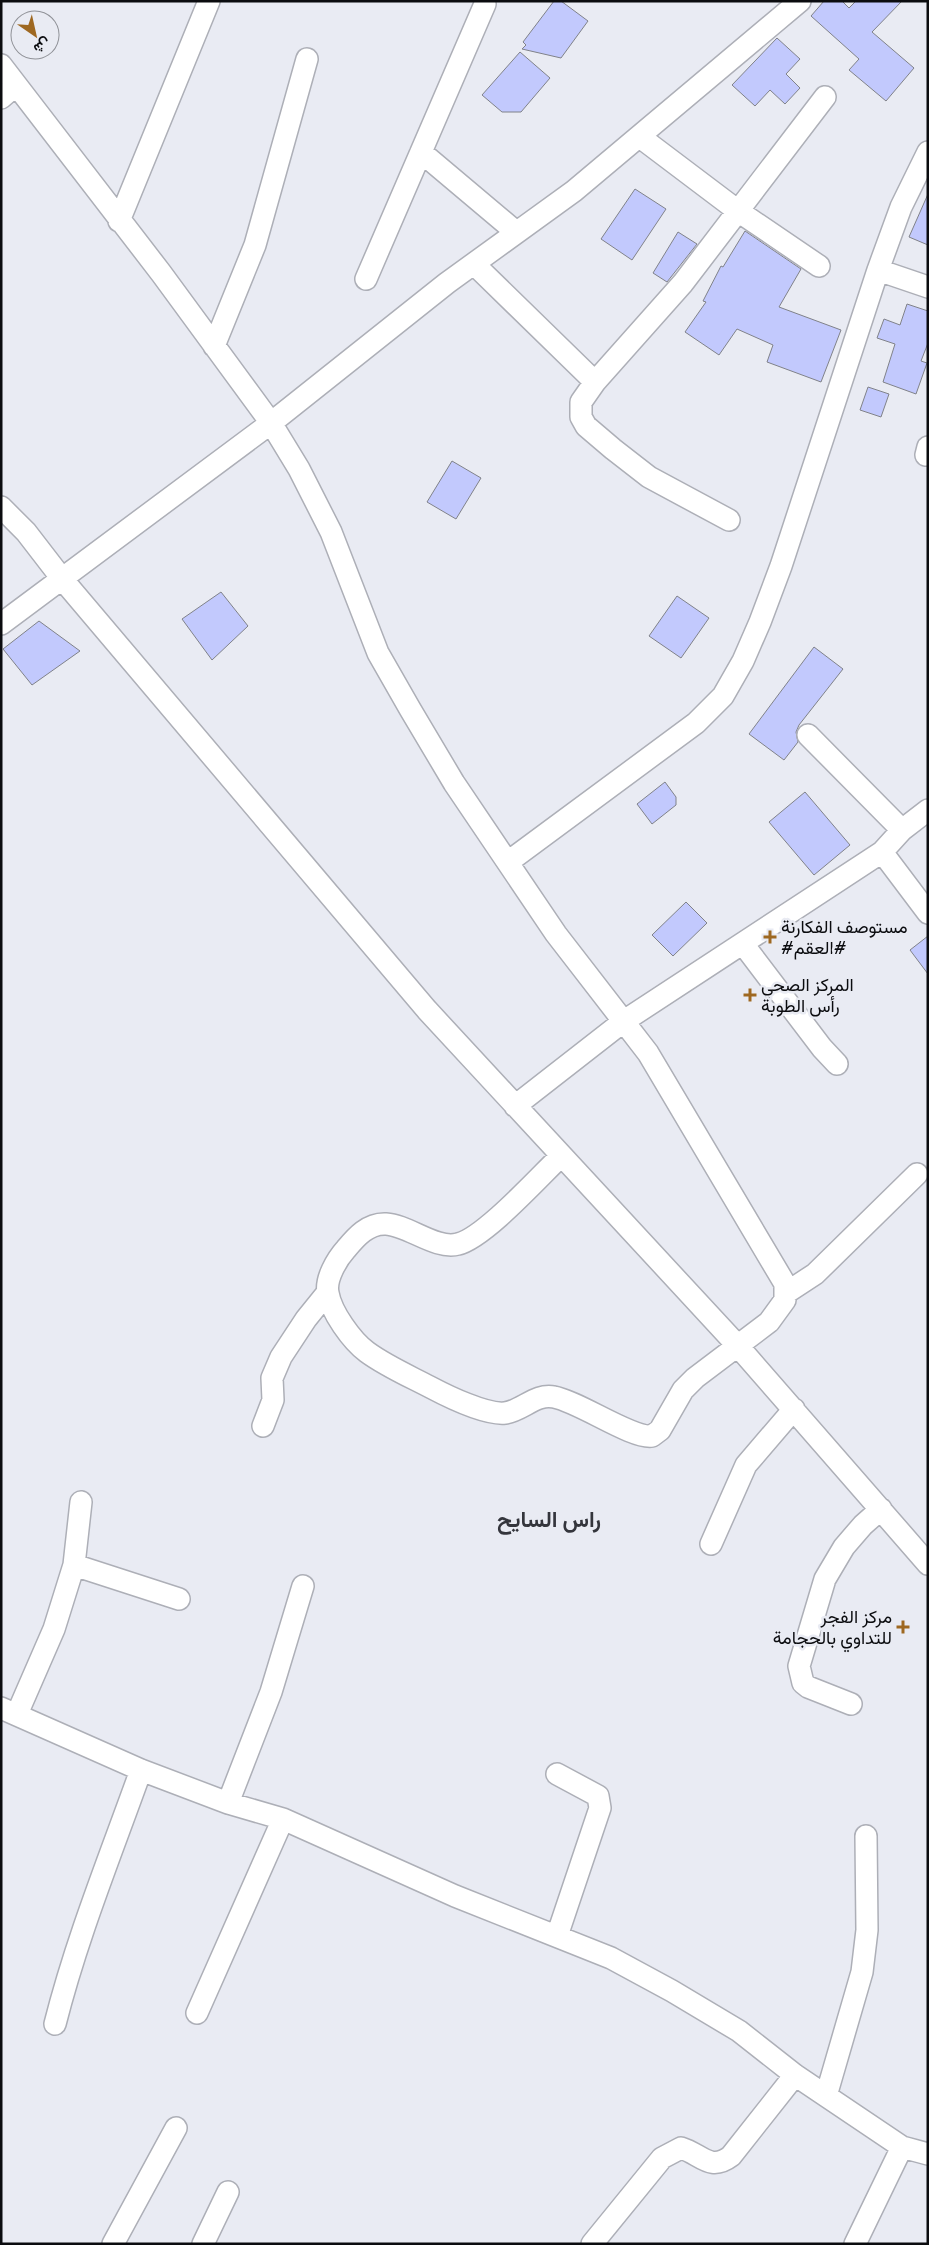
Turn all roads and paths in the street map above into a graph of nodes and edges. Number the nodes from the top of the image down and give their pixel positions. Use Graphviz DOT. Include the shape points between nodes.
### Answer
graph roads {
  1 [pos="209,1"];
  2 [pos="800,1"];
  3 [pos="485,4"];
  4 [pos="307,59"];
  5 [pos="1,65"];
  6 [pos="9,92"];
  7 [pos="826,97"];
  8 [pos="640,138"];
  9 [pos="421,152"];
  10 [pos="928,152"];
  11 [pos="738,212"];
  12 [pos="119,221"];
  13 [pos="516,232"];
  14 [pos="475,265"];
  15 [pos="819,266"];
  16 [pos="878,270"];
  17 [pos="366,280"];
  18 [pos="928,287"];
  19 [pos="214,346"];
  20 [pos="595,382"];
  21 [pos="271,423"];
  22 [pos="1,507"];
  23 [pos="729,520"];
  24 [pos="63,580"];
  25 [pos="1,624"];
  26 [pos="808,735"];
  27 [pos="928,810"];
  28 [pos="902,830"];
  29 [pos="882,852"];
  30 [pos="508,862"];
  31 [pos="928,913"];
  32 [pos="743,944"];
  33 [pos="624,1021"];
  34 [pos="837,1064"];
  35 [pos="515,1106"];
  36 [pos="561,1156"];
  37 [pos="917,1174"];
  38 [pos="328,1293"];
  39 [pos="786,1293"];
  40 [pos="737,1345"];
  41 [pos="794,1409"];
  42 [pos="263,1426"];
  43 [pos="81,1502"];
  44 [pos="881,1509"];
  45 [pos="710,1544"];
  46 [pos="928,1564"];
  47 [pos="74,1565"];
  48 [pos="303,1586"];
  49 [pos="179,1599"];
  50 [pos="851,1704"];
  51 [pos="9,1711"];
  52 [pos="141,1770"];
  53 [pos="557,1774"];
  54 [pos="228,1803"];
  55 [pos="283,1819"];
  56 [pos="866,1836"];
  57 [pos="557,1936"];
  58 [pos="197,2013"];
  59 [pos="55,2024"];
  60 [pos="794,2074"];
  61 [pos="826,2096"];
  62 [pos="176,2128"];
  63 [pos="902,2147"];
  64 [pos="928,2154"];
  65 [pos="228,2192"];
  66 [pos="113,2244"];
  67 [pos="204,2244"];
  68 [pos="592,2244"];
  69 [pos="855,2244"];
  1 -- 12 [label="street"];
  2 -- 8 [label="street"];
  3 -- 9 [label="street"];
  4 -- 19 [label="street" via="255,245"];
  5 -- 6 [label="street"];
  6 -- 12 [label="street"];
  7 -- 11 [label="street"];
  8 -- 11 [label="street"];
  8 -- 13 [label="street"];
  9 -- 13 [label="street"];
  9 -- 17 [label="street"];
  10 -- 16 [label="street" via="901,207"];
  11 -- 15 [label="street"];
  11 -- 20 [label="street" via="660,310"];
  12 -- 19 [label="street"];
  13 -- 14 [label="street"];
  14 -- 20 [label="street"];
  14 -- 21 [label="street"];
  16 -- 18 [label="street"];
  16 -- 30 [label="street" via="781,566 743,661 723,696 696,723"];
  19 -- 21 [label="street"];
  20 -- 23 [label="street" via="581,402 581,417 586,426 649,477"];
  21 -- 24 [label="street"];
  21 -- 30 [label="street" via="300,469 331,532 378,652 454,783"];
  22 -- 24 [label="street" via="26,532"];
  24 -- 25 [label="street"];
  24 -- 35 [label="street" via="396,974"];
  26 -- 28 [label="street"];
  27 -- 28 [label="street"];
  28 -- 29 [label="street"];
  29 -- 31 [label="street"];
  29 -- 32 [label="street"];
  30 -- 33 [label="street" via="556,934"];
  32 -- 33 [label="street"];
  32 -- 34 [label="street"];
  33 -- 35 [label="street"];
  33 -- 39 [label="street" via="648,1053 777,1270"];
  35 -- 36 [label="street"];
  36 -- 38 [label="street" via="477,1236 457,1245 436,1242 386,1224 369,1227 356,1236 342,1253 331,1274"];
  36 -- 40 [label="street"];
  37 -- 39 [label="street" via="815,1274"];
  38 -- 40 [label="street" via="337,1316 366,1352 444,1394 488,1411 505,1413 534,1400 553,1396 647,1437 656,1435 660,1430 683,1390"];
  38 -- 42 [label="street" via="280,1357 272,1378 273,1400"];
  39 -- 40 [label="street" via="786,1300 768,1322"];
  40 -- 41 [label="street"];
  41 -- 44 [label="street"];
  41 -- 45 [label="street" via="746,1465"];
  43 -- 47 [label="street"];
  44 -- 46 [label="street"];
  44 -- 50 [label="street" via="844,1547 825,1579 799,1666 803,1682 808,1687"];
  47 -- 49 [label="street"];
  47 -- 51 [label="street" via="54,1629"];
  48 -- 54 [label="street" via="271,1692"];
  51 -- 52 [label="street"];
  52 -- 54 [label="street"];
  52 -- 59 [label="street" via="65,1981"];
  53 -- 57 [label="street" via="598,1796 600,1808"];
  54 -- 55 [label="street"];
  55 -- 57 [label="street" via="455,1896"];
  55 -- 58 [label="street"];
  56 -- 61 [label="street" via="867,1930 862,1972"];
  57 -- 60 [label="street" via="611,1958 672,1991 739,2031"];
  60 -- 61 [label="street"];
  60 -- 68 [label="street" via="731,2156 716,2163 681,2148 673,2151 662,2158"];
  61 -- 63 [label="street"];
  62 -- 66 [label="street"];
  63 -- 64 [label="street"];
  63 -- 69 [label="street"];
  65 -- 67 [label="street"];
}
